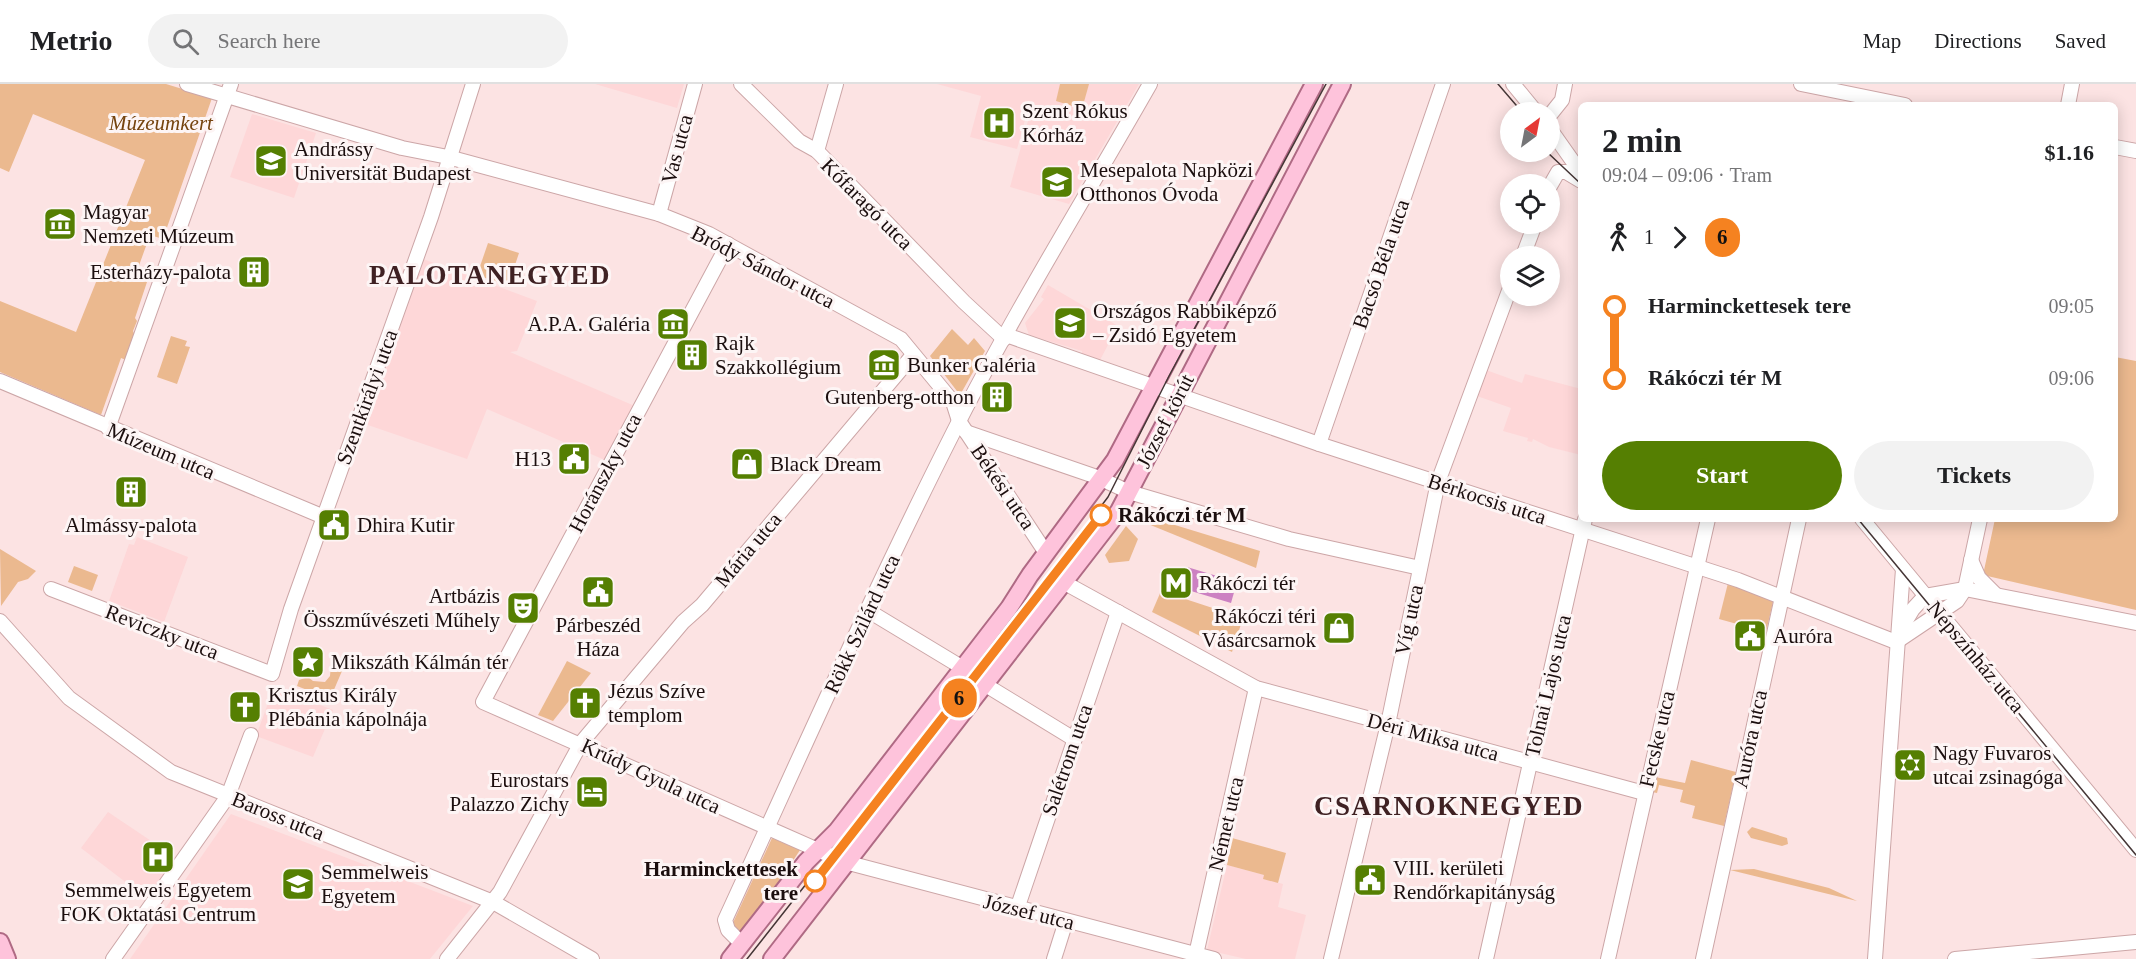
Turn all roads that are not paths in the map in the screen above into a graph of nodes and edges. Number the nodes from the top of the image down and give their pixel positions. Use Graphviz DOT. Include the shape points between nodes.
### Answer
graph roads {
  1 [pos="187,84"];
  2 [pos="473,84"];
  3 [pos="695,84"];
  4 [pos="741,84"];
  5 [pos="836,84"];
  6 [pos="1150,84"];
  7 [pos="1314,84"];
  8 [pos="1342,84"];
  9 [pos="1443,84"];
  10 [pos="1513,84"];
  11 [pos="1565,84"];
  12 [pos="1801,84"];
  13 [pos="2072,84"];
  14 [pos="229,90"];
  15 [pos="1859,95"];
  16 [pos="1528,102"];
  17 [pos="1560,102"];
  18 [pos="1891,102"];
  19 [pos="2069,102"];
  20 [pos="1560,143"];
  21 [pos="2118,148"];
  22 [pos="817,151"];
  23 [pos="2136,151"];
  24 [pos="448,157"];
  25 [pos="1578,169"];
  26 [pos="1557,174"];
  27 [pos="1578,179"];
  28 [pos="659,214"];
  29 [pos="728,244"];
  30 [pos="1503,306"];
  31 [pos="1005,337"];
  32 [pos="913,355"];
  33 [pos="0,381"];
  34 [pos="1156,387"];
  35 [pos="1179,394"];
  36 [pos="963,427"];
  37 [pos="108,428"];
  38 [pos="1319,444"];
  39 [pos="1101,478"];
  40 [pos="1438,482"];
  41 [pos="1129,492"];
  42 [pos="324,517"];
  43 [pos="1707,522"];
  44 [pos="1798,522"];
  45 [pos="1865,522"];
  46 [pos="1979,522"];
  47 [pos="1584,525"];
  48 [pos="1046,553"];
  49 [pos="1971,560"];
  50 [pos="1697,566"];
  51 [pos="1420,568"];
  52 [pos="1904,569"];
  53 [pos="1065,583"];
  54 [pos="51,589"];
  55 [pos="1965,589"];
  56 [pos="1996,595"];
  57 [pos="1925,596"];
  58 [pos="1780,597"];
  59 [pos="867,610"];
  60 [pos="1118,612"];
  61 [pos="1939,613"];
  62 [pos="0,621"];
  63 [pos="2136,623"];
  64 [pos="1896,642"];
  65 [pos="963,668"];
  66 [pos="272,674"];
  67 [pos="984,684"];
  68 [pos="1257,688"];
  69 [pos="483,702"];
  70 [pos="1388,724"];
  71 [pos="251,735"];
  72 [pos="1074,740"];
  73 [pos="581,743"];
  74 [pos="1531,764"];
  75 [pos="1644,794"];
  76 [pos="228,796"];
  77 [pos="767,829"];
  78 [pos="2136,850"];
  79 [pos="818,851"];
  80 [pos="845,862"];
  81 [pos="493,902"];
  82 [pos="1017,909"];
  83 [pos="1066,921"];
  84 [pos="0,942"];
  85 [pos="2136,942"];
  86 [pos="741,943"];
  87 [pos="2116,952"];
  88 [pos="1196,957"];
  89 [pos="7,959"];
  90 [pos="113,959"];
  91 [pos="447,959"];
  92 [pos="592,959"];
  93 [pos="730,959"];
  94 [pos="772,959"];
  95 [pos="1054,959"];
  96 [pos="1214,959"];
  97 [pos="1331,959"];
  98 [pos="1486,959"];
  99 [pos="1608,959"];
  100 [pos="1703,959"];
  101 [pos="1875,959"];
  102 [pos="1955,959"];
  1 -- 14 [label="street, Bródy Sándor utca"];
  2 -- 24 [label="street, Szentkirályi utca"];
  3 -- 28 [label="street, Vas utca"];
  4 -- 22 [label="street, Kőfaragó utca" via="800,141"];
  5 -- 22 [label="street"];
  6 -- 31 [label="street, Rökk Szilárd utca"];
  7 -- 34 [label="main road, József körút"];
  8 -- 35 [label="main road, József körút"];
  9 -- 38 [label="street, Bacsó Béla utca"];
  10 -- 16 [label="street"];
  11 -- 17 [label="street"];
  12 -- 15 [label="street"];
  13 -- 19 [label="street"];
  14 -- 24 [label="street, Bródy Sándor utca" via="402,148"];
  14 -- 37 [label="street"];
  15 -- 18 [label="street"];
  20 -- 25 [label="street"];
  21 -- 23 [label="street"];
  22 -- 31 [label="street, Kőfaragó utca" via="963,302"];
  24 -- 28 [label="street, Bródy Sándor utca"];
  24 -- 42 [label="street, Szentkirályi utca" via="431,217"];
  26 -- 27 [label="street" via="1566,172"];
  28 -- 29 [label="street, Bródy Sándor utca"];
  29 -- 32 [label="street, Bródy Sándor utca" via="881,327 901,339"];
  29 -- 69 [label="street, Horánszky utca"];
  30 -- 40 [label="street, Víg utca"];
  31 -- 34 [label="street, Bérkocsis utca"];
  31 -- 36 [label="street, Rökk Szilárd utca"];
  32 -- 36 [label="street, Bródy Sándor utca" via="952,402"];
  32 -- 73 [label="street, Mária utca"];
  33 -- 37 [label="street, Múzeum utca"];
  34 -- 35 [label="street, Bérkocsis utca"];
  34 -- 39 [label="main road, József körút"];
  35 -- 38 [label="street, Bérkocsis utca"];
  35 -- 41 [label="main road, József körút"];
  36 -- 39 [label="street"];
  36 -- 48 [label="street, Békési utca"];
  36 -- 59 [label="street, Rökk Szilárd utca"];
  37 -- 42 [label="street, Múzeum utca"];
  38 -- 40 [label="street, Bérkocsis utca"];
  39 -- 41 [label="street"];
  39 -- 48 [label="main road, József körút"];
  40 -- 47 [label="street, Bérkocsis utca"];
  40 -- 51 [label="street, Víg utca"];
  41 -- 51 [label="street" via="1289,539"];
  41 -- 53 [label="main road, József körút"];
  42 -- 66 [label="street, Szentkirályi utca"];
  43 -- 50 [label="street, Fecske utca"];
  44 -- 58 [label="street, Auróra utca"];
  45 -- 52 [label="street, Népszínház utca"];
  46 -- 49 [label="street"];
  47 -- 50 [label="street, Bérkocsis utca"];
  47 -- 74 [label="street, Tolnai Lajos utca"];
  48 -- 65 [label="main road, József körút"];
  49 -- 55 [label="street"];
  49 -- 56 [label="street" via="1979,578"];
  50 -- 58 [label="street, Bérkocsis utca"];
  50 -- 75 [label="street, Fecske utca"];
  51 -- 70 [label="street, Víg utca"];
  52 -- 57 [label="street, Népszínház utca"];
  52 -- 64 [label="street"];
  53 -- 60 [label="street"];
  53 -- 67 [label="main road, József körút"];
  54 -- 66 [label="street, Reviczky utca"];
  55 -- 56 [label="street"];
  55 -- 57 [label="street"];
  55 -- 61 [label="street"];
  56 -- 63 [label="street"];
  57 -- 61 [label="street, Népszínház utca"];
  57 -- 64 [label="street" via="1903,622"];
  58 -- 64 [label="street, Bérkocsis utca"];
  58 -- 100 [label="street, Auróra utca"];
  59 -- 65 [label="street"];
  59 -- 77 [label="street, Rökk Szilárd utca"];
  60 -- 68 [label="street"];
  60 -- 72 [label="street, Salétrom utca"];
  61 -- 64 [label="street"];
  61 -- 78 [label="street, Népszínház utca"];
  62 -- 76 [label="street, Baross utca" via="69,698 171,772"];
  64 -- 101 [label="street"];
  65 -- 79 [label="main road, József körút"];
  67 -- 72 [label="street"];
  67 -- 80 [label="main road, József körút"];
  68 -- 70 [label="street, Déri Miksa utca"];
  68 -- 88 [label="street, Német utca"];
  69 -- 73 [label="street, Krúdy Gyula utca"];
  70 -- 74 [label="street, Déri Miksa utca"];
  70 -- 97 [label="street, Víg utca"];
  71 -- 76 [label="street"];
  72 -- 82 [label="street, Salétrom utca"];
  73 -- 77 [label="street, Krúdy Gyula utca"];
  73 -- 81 [label="street, Mária utca"];
  74 -- 75 [label="street, Déri Miksa utca"];
  74 -- 98 [label="street, Tolnai Lajos utca"];
  75 -- 99 [label="street, Fecske utca"];
  76 -- 81 [label="street, Baross utca"];
  76 -- 90 [label="street"];
  77 -- 79 [label="street, Krúdy Gyula utca"];
  77 -- 86 [label="street" via="725,920 728,930"];
  79 -- 80 [label="street, József utca"];
  79 -- 86 [label="main road, József körút"];
  80 -- 82 [label="street, József utca"];
  80 -- 94 [label="main road, József körút"];
  81 -- 91 [label="street"];
  81 -- 92 [label="street, Baross utca"];
  82 -- 83 [label="street, József utca"];
  83 -- 88 [label="street, József utca"];
  83 -- 95 [label="street"];
  84 -- 89 [label="main road"];
  85 -- 87 [label="street"];
  86 -- 93 [label="main road, József körút"];
  87 -- 102 [label="street"];
  88 -- 96 [label="street, József utca"];
}
